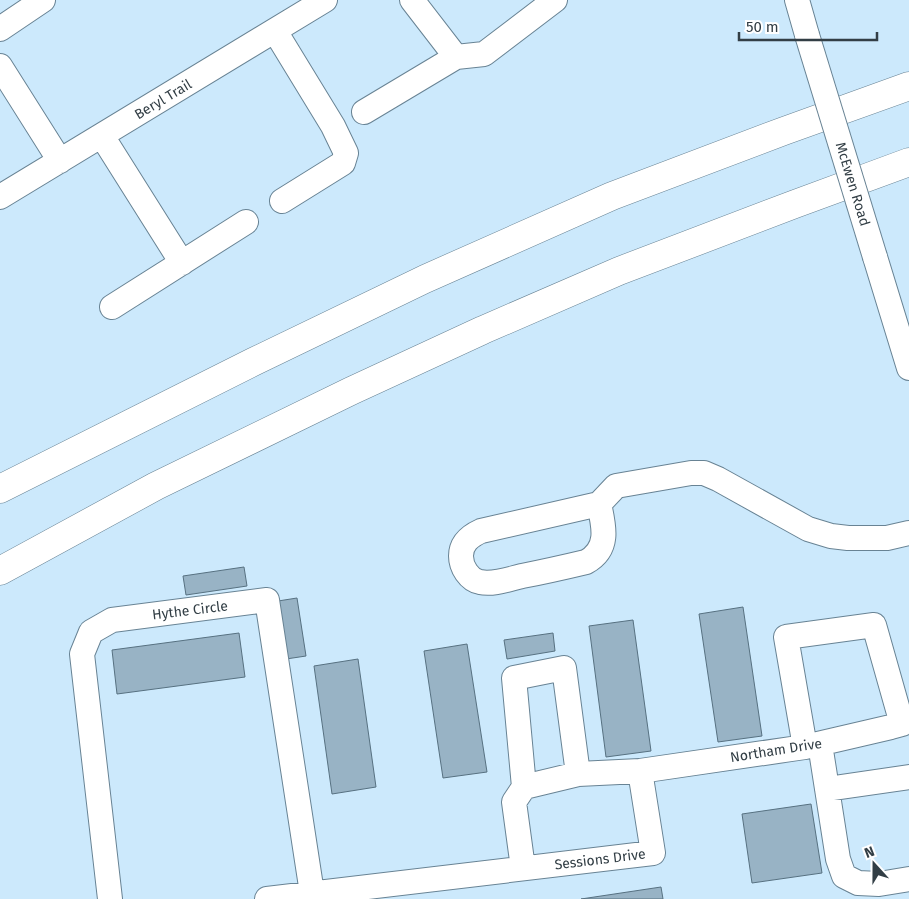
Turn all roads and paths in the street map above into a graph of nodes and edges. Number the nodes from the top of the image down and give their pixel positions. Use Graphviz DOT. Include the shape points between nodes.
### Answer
graph roads {
  1 [pos="43,0"];
  2 [pos="325,0"];
  3 [pos="412,0"];
  4 [pos="555,0"];
  5 [pos="797,0"];
  6 [pos="0,29"];
  7 [pos="275,31"];
  8 [pos="456,57"];
  9 [pos="0,66"];
  10 [pos="909,86"];
  11 [pos="364,112"];
  12 [pos="102,136"];
  13 [pos="60,161"];
  14 [pos="909,162"];
  15 [pos="0,197"];
  16 [pos="282,201"];
  17 [pos="246,222"];
  18 [pos="182,263"];
  19 [pos="112,307"];
  20 [pos="909,368"];
  21 [pos="0,489"];
  22 [pos="599,504"];
  23 [pos="909,533"];
  24 [pos="0,571"];
  25 [pos="906,722"];
  26 [pos="813,745"];
  27 [pos="640,771"];
  28 [pos="578,774"];
  29 [pos="909,777"];
  30 [pos="524,787"];
  31 [pos="827,789"];
  32 [pos="523,868"];
  33 [pos="909,879"];
  34 [pos="312,893"];
  35 [pos="110,899"];
  36 [pos="267,899"];
  1 -- 6 [label="street"];
  2 -- 7 [label="street, Beryl Trail"];
  3 -- 8 [label="street"];
  4 -- 8 [label="street" via="484,54"];
  5 -- 20 [label="street, McEwen Road, bridge"];
  7 -- 12 [label="street, Beryl Trail"];
  7 -- 16 [label="street" via="346,152 343,162"];
  8 -- 11 [label="street"];
  9 -- 13 [label="street"];
  10 -- 21 [label="highway" via="612,196 425,279"];
  12 -- 13 [label="street, Beryl Trail"];
  12 -- 18 [label="street"];
  13 -- 15 [label="street, Beryl Trail"];
  14 -- 24 [label="highway" via="619,271 483,330 156,486"];
  17 -- 18 [label="street"];
  18 -- 19 [label="street"];
  22 -- 22 [label="street" via="481,531 465,542 461,550 465,570 478,582 494,583 586,562 597,553 603,539"];
  22 -- 23 [label="street" via="616,486 704,473 808,529 831,536 887,538"];
  25 -- 26 [label="street, Northam Drive"];
  25 -- 26 [label="street" via="874,625 786,637"];
  26 -- 27 [label="street, Northam Drive"];
  26 -- 31 [label="street"];
  27 -- 28 [label="street"];
  27 -- 32 [label="street, Sessions Drive" via="653,853"];
  28 -- 30 [label="street"];
  28 -- 30 [label="street" via="564,668 514,678"];
  29 -- 31 [label="street"];
  30 -- 32 [label="street" via="514,802"];
  31 -- 33 [label="street" via="838,859 844,876 858,883 878,884"];
  32 -- 34 [label="street, Sessions Drive"];
  34 -- 35 [label="street, Hythe Circle" via="267,600 112,620 91,632 82,654"];
  34 -- 36 [label="street, Sessions Drive"];
}
